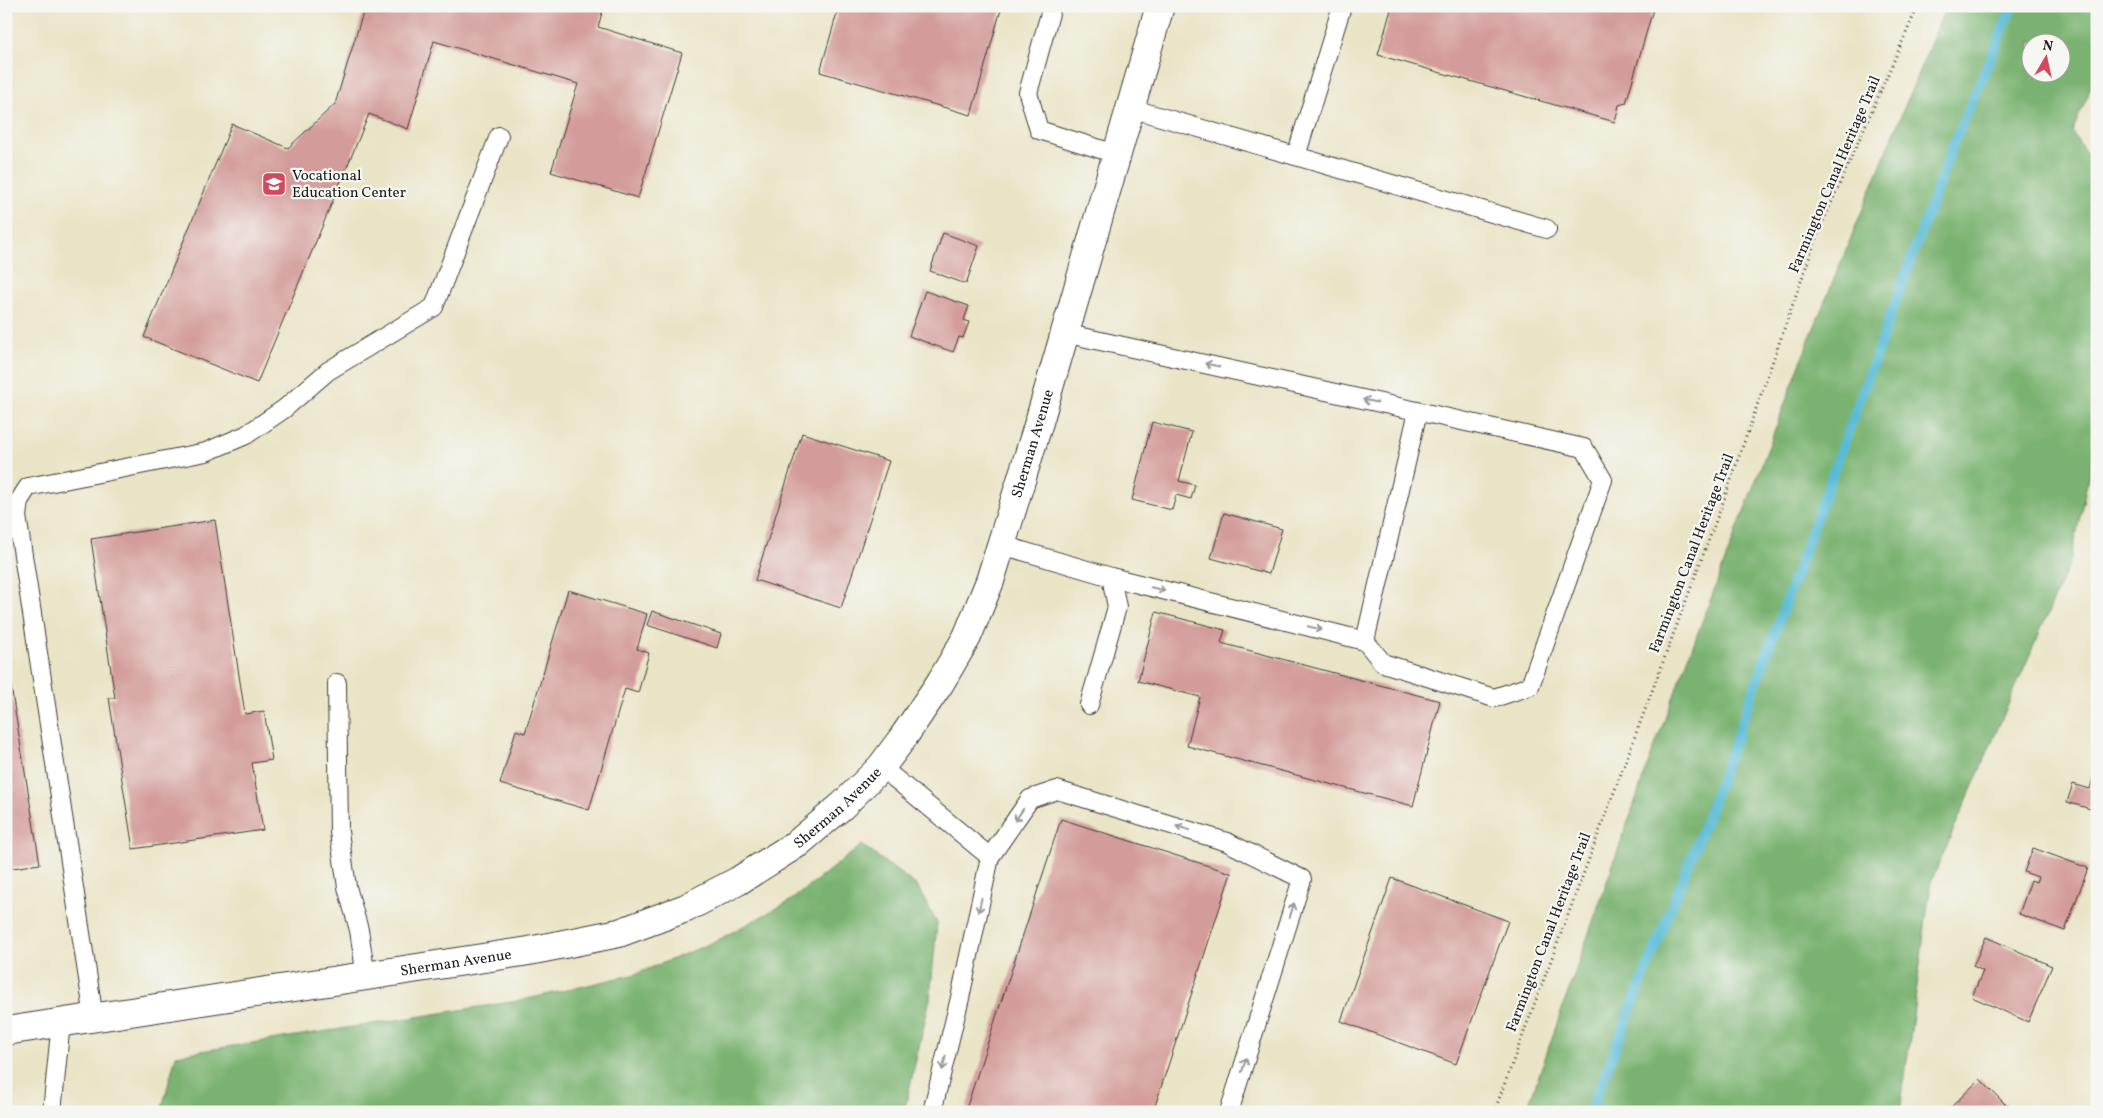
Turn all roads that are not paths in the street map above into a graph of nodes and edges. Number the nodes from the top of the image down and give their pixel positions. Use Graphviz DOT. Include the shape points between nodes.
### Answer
graph roads {
  1 [pos="1052,6"];
  2 [pos="1160,6"];
  3 [pos="1342,6"];
  4 [pos="1130,108"];
  5 [pos="500,136"];
  6 [pos="1116,154"];
  7 [pos="1296,156"];
  8 [pos="1547,229"];
  9 [pos="1064,333"];
  10 [pos="1418,411"];
  11 [pos="1002,545"];
  12 [pos="1110,577"];
  13 [pos="1365,641"];
  14 [pos="337,683"];
  15 [pos="1089,705"];
  16 [pos="880,767"];
  17 [pos="990,857"];
  18 [pos="366,977"];
  19 [pos="94,1018"];
  20 [pos="61,1022"];
  21 [pos="6,1031"];
  22 [pos="52,1112"];
  23 [pos="932,1112"];
  24 [pos="1229,1112"];
  1 -- 6 [label="lane" via="1028,94 1039,130"];
  2 -- 4 [label="main road, Sherman Avenue"];
  3 -- 7 [label="lane"];
  4 -- 6 [label="main road, Sherman Avenue"];
  4 -- 7 [label="lane"];
  5 -- 19 [label="lane" via="434,307 328,371 284,409 246,435 206,452 28,487 20,501 17,516"];
  6 -- 9 [label="main road, Sherman Avenue"];
  7 -- 8 [label="lane"];
  10 -- 9 [label="lane, one-way"];
  9 -- 11 [label="main road, Sherman Avenue"];
  10 -- 13 [label="lane"];
  10 -- 13 [label="lane" via="1584,448 1603,480 1530,686 1494,698 1383,664"];
  11 -- 12 [label="lane"];
  11 -- 16 [label="main road, Sherman Avenue" via="967,637 935,691"];
  12 -- 13 [label="lane, one-way"];
  12 -- 15 [label="lane" via="1117,607"];
  14 -- 18 [label="lane" via="339,832"];
  16 -- 17 [label="lane"];
  16 -- 18 [label="main road, Sherman Avenue" via="844,805 798,843 738,881 686,908 619,933 529,952"];
  17 -- 23 [label="lane, one-way"];
  24 -- 17 [label="lane, one-way" via="1302,879 1227,842 1057,790 1030,799"];
  18 -- 19 [label="main road, Sherman Avenue"];
  19 -- 20 [label="main road, Sherman Avenue"];
  20 -- 21 [label="main road, Sherman Avenue"];
  20 -- 22 [label="lane"];
}
